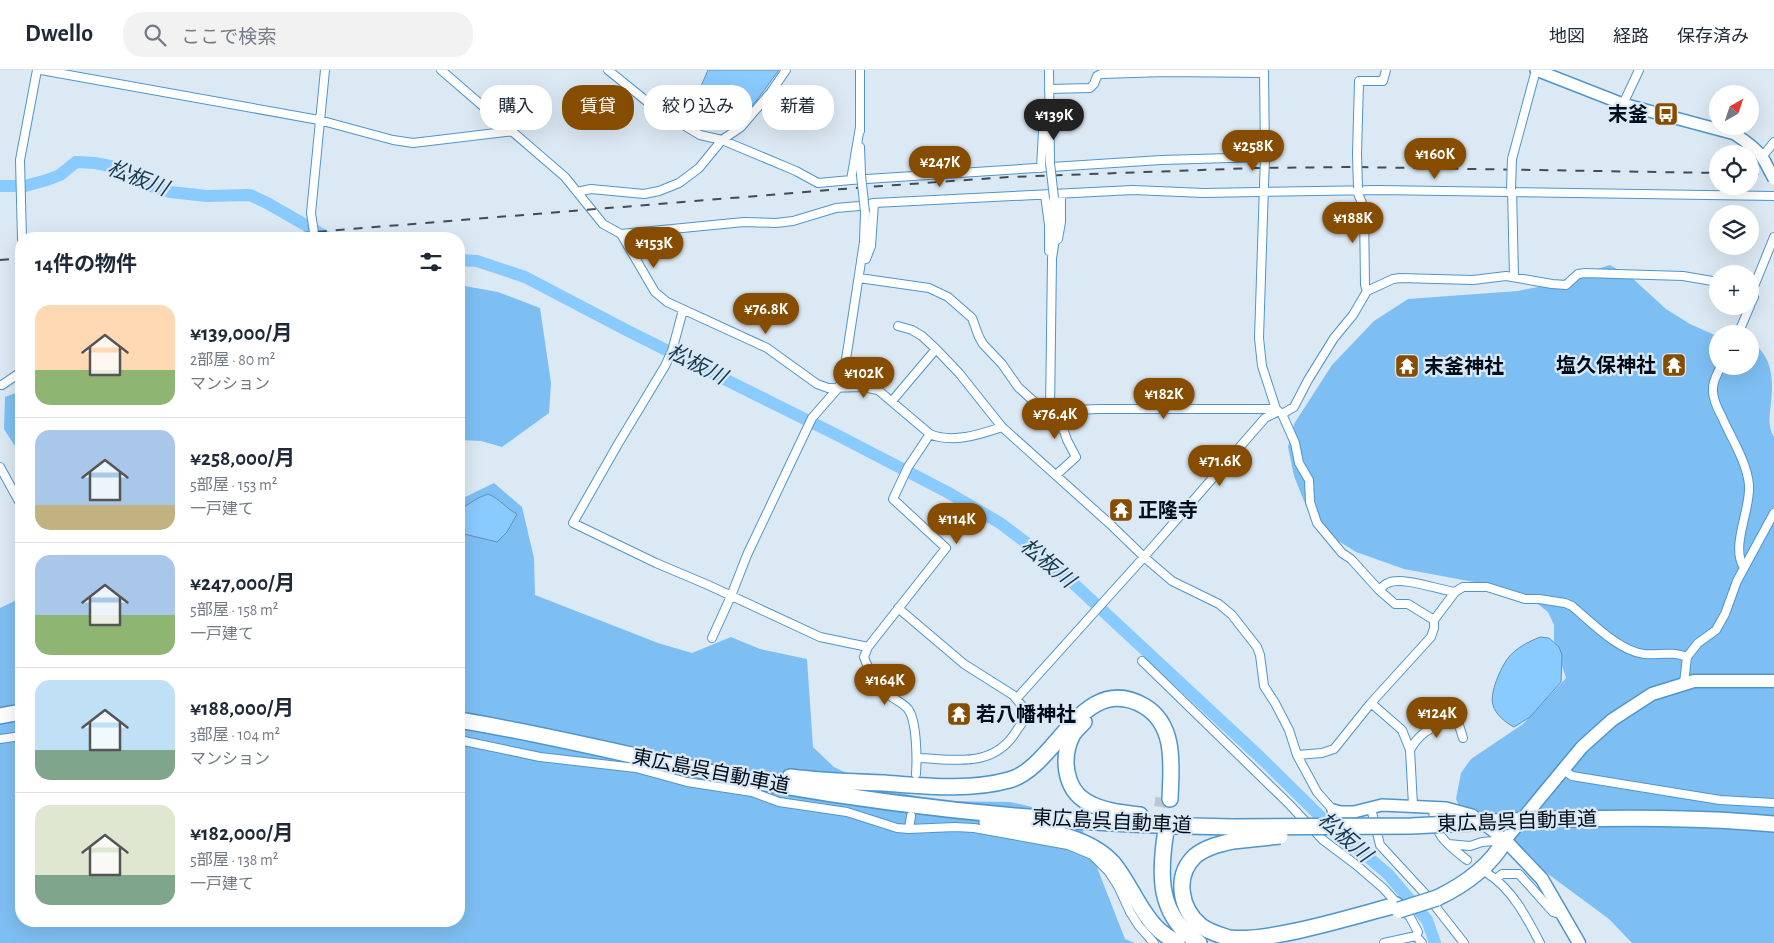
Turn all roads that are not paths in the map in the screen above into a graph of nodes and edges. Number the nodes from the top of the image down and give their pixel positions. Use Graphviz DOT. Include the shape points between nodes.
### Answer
graph roads {
  1 [pos="37,70"];
  2 [pos="41,70"];
  3 [pos="325,70"];
  4 [pos="441,70"];
  5 [pos="608,70"];
  6 [pos="786,70"];
  7 [pos="860,70"];
  8 [pos="1049,70"];
  9 [pos="1386,70"];
  10 [pos="1536,70"];
  11 [pos="1639,70"];
  12 [pos="1264,72"];
  13 [pos="1049,89"];
  14 [pos="1048,104"];
  15 [pos="1623,104"];
  16 [pos="319,120"];
  17 [pos="1709,126"];
  18 [pos="860,127"];
  19 [pos="513,131"];
  20 [pos="1736,135"];
  21 [pos="722,140"];
  22 [pos="1774,142"];
  23 [pos="1265,158"];
  24 [pos="1764,160"];
  25 [pos="1041,168"];
  26 [pos="1774,179"];
  27 [pos="851,180"];
  28 [pos="1264,189"];
  29 [pos="1358,189"];
  30 [pos="1512,191"];
  31 [pos="577,192"];
  32 [pos="1045,195"];
  33 [pos="1057,196"];
  34 [pos="1774,196"];
  35 [pos="874,203"];
  36 [pos="22,232"];
  37 [pos="314,232"];
  38 [pos="621,234"];
  39 [pos="1774,237"];
  40 [pos="1052,258"];
  41 [pos="861,260"];
  42 [pos="1759,274"];
  43 [pos="1514,277"];
  44 [pos="859,278"];
  45 [pos="1709,280"];
  46 [pos="1367,291"];
  47 [pos="683,310"];
  48 [pos="898,326"];
  49 [pos="936,349"];
  50 [pos="1716,375"];
  51 [pos="15,376"];
  52 [pos="0,385"];
  53 [pos="839,387"];
  54 [pos="828,388"];
  55 [pos="830,396"];
  56 [pos="892,401"];
  57 [pos="1050,411"];
  58 [pos="1279,411"];
  59 [pos="1002,427"];
  60 [pos="930,434"];
  61 [pos="0,467"];
  62 [pos="1056,475"];
  63 [pos="15,494"];
  64 [pos="1774,513"];
  65 [pos="1144,557"];
  66 [pos="1744,568"];
  67 [pos="1378,590"];
  68 [pos="1455,592"];
  69 [pos="731,596"];
  70 [pos="898,608"];
  71 [pos="1434,620"];
  72 [pos="712,638"];
  73 [pos="868,647"];
  74 [pos="1687,657"];
  75 [pos="1142,660"];
  76 [pos="1774,681"];
  77 [pos="1684,683"];
  78 [pos="1017,698"];
  79 [pos="1371,703"];
  80 [pos="15,713"];
  81 [pos="0,716"];
  82 [pos="465,721"];
  83 [pos="15,737"];
  84 [pos="1463,738"];
  85 [pos="0,739"];
  86 [pos="465,741"];
  87 [pos="1410,750"];
  88 [pos="1297,755"];
  89 [pos="917,758"];
  90 [pos="662,763"];
  91 [pos="1562,769"];
  92 [pos="916,774"];
  93 [pos="879,800"];
  94 [pos="1774,803"];
  95 [pos="1413,805"];
  96 [pos="1371,808"];
  97 [pos="1434,808"];
  98 [pos="1333,810"];
  99 [pos="911,816"];
  100 [pos="1774,824"];
  101 [pos="1411,826"];
  102 [pos="909,830"];
  103 [pos="1233,830"];
  104 [pos="1505,840"];
  105 [pos="1448,844"];
  106 [pos="1467,860"];
  107 [pos="1487,873"];
  108 [pos="1496,879"];
  109 [pos="1563,915"];
  110 [pos="1416,936"];
  111 [pos="1296,937"];
  112 [pos="1154,943"];
  113 [pos="1177,943"];
  114 [pos="1187,943"];
  115 [pos="1199,943"];
  116 [pos="1272,943"];
  117 [pos="1384,943"];
  118 [pos="1422,943"];
  119 [pos="1464,943"];
  120 [pos="1540,943"];
  121 [pos="1579,943"];
  1 -- 36 [label="street" via="20,160"];
  2 -- 16 [label="street"];
  3 -- 16 [label="street"];
  4 -- 19 [label="street"];
  5 -- 21 [label="street" via="655,108 700,135"];
  6 -- 21 [label="street" via="741,127"];
  7 -- 18 [label="street"];
  8 -- 13 [label="street"];
  9 -- 29 [label="street, bridge" via="1383,81 1359,81"];
  10 -- 15 [label="street"];
  10 -- 30 [label="street, bridge" via="1512,160"];
  11 -- 15 [label="street"];
  12 -- 13 [label="street" via="1101,74 1090,88"];
  12 -- 23 [label="street"];
  13 -- 14 [label="street"];
  14 -- 25 [label="street" via="1044,104"];
  14 -- 33 [label="street, bridge" via="1050,163"];
  15 -- 17 [label="street"];
  16 -- 19 [label="street" via="413,143"];
  16 -- 37 [label="street" via="311,213"];
  18 -- 27 [label="street"];
  18 -- 41 [label="street, bridge" via="865,212"];
  19 -- 31 [label="street"];
  20 -- 24 [label="street"];
  21 -- 27 [label="street" via="818,183"];
  21 -- 31 [label="street" via="699,168 659,192 644,194 591,189"];
  22 -- 24 [label="street"];
  23 -- 25 [label="street" via="1161,160"];
  23 -- 28 [label="street, bridge"];
  24 -- 26 [label="street, bridge"];
  25 -- 27 [label="street"];
  28 -- 29 [label="street"];
  28 -- 33 [label="street" via="1204,193 1133,190"];
  28 -- 58 [label="street" via="1259,338 1262,366"];
  29 -- 30 [label="street"];
  29 -- 46 [label="street" via="1364,208"];
  30 -- 34 [label="street"];
  30 -- 43 [label="street"];
  31 -- 38 [label="street" via="603,224"];
  32 -- 33 [label="street"];
  32 -- 35 [label="street"];
  32 -- 40 [label="street" via="1049,257"];
  33 -- 40 [label="street"];
  35 -- 38 [label="street" via="836,208 776,223 744,222"];
  35 -- 41 [label="street" via="871,246 866,259"];
  38 -- 47 [label="street" via="655,292"];
  39 -- 42 [label="street"];
  40 -- 57 [label="street"];
  41 -- 44 [label="street"];
  43 -- 45 [label="street" via="1566,285 1578,274 1585,273 1683,276"];
  43 -- 46 [label="street" via="1473,280 1400,278"];
  44 -- 53 [label="street"];
  44 -- 57 [label="street" via="929,288 948,297 972,318 983,344 1018,387 1040,407"];
  46 -- 58 [label="street" via="1334,338 1294,407"];
  47 -- 54 [label="street" via="767,348 817,384"];
  47 -- 69 [label="street" via="665,366 573,523"];
  48 -- 49 [label="street" via="922,336"];
  49 -- 56 [label="street"];
  49 -- 59 [label="street" via="959,372"];
  50 -- 66 [label="street" via="1714,402 1743,464 1749,485 1740,539 1740,561"];
  51 -- 52 [label="street"];
  53 -- 54 [label="street"];
  53 -- 55 [label="street"];
  53 -- 56 [label="street" via="878,390"];
  54 -- 55 [label="street"];
  55 -- 69 [label="street" via="812,418 750,548"];
  56 -- 60 [label="street"];
  57 -- 58 [label="street" via="1099,408"];
  57 -- 62 [label="street" via="1052,420 1064,431 1076,457"];
  58 -- 65 [label="street" via="1265,418"];
  58 -- 67 [label="street" via="1309,480 1310,502 1318,523"];
  59 -- 60 [label="street" via="975,436 938,437"];
  59 -- 62 [label="street"];
  60 -- 70 [label="street" via="903,476 893,499 946,548"];
  61 -- 63 [label="street"];
  62 -- 65 [label="street"];
  64 -- 66 [label="street"];
  65 -- 78 [label="street"];
  65 -- 88 [label="street" via="1172,580 1219,604 1248,634 1260,655 1264,686 1288,730"];
  66 -- 74 [label="street" via="1726,614 1716,630 1698,643"];
  67 -- 68 [label="street" via="1389,582 1408,582"];
  67 -- 71 [label="street" via="1395,604 1408,604"];
  68 -- 71 [label="street"];
  68 -- 74 [label="street" via="1463,587 1487,587 1515,597 1566,603 1628,648 1643,654 1680,654"];
  69 -- 72 [label="street"];
  69 -- 73 [label="street" via="820,637"];
  70 -- 73 [label="street"];
  70 -- 78 [label="street" via="964,664"];
  71 -- 79 [label="street" via="1431,637"];
  73 -- 89 [label="street" via="864,657 877,684 908,709 912,718"];
  74 -- 77 [label="street"];
  75 -- 110 [label="street" via="1323,840 1383,888 1410,917 1418,932"];
  76 -- 77 [label="main road"];
  77 -- 91 [label="main road" via="1652,694 1612,720"];
  78 -- 89 [label="street" via="1028,713 1026,719 1013,737 986,758"];
  79 -- 87 [label="street" via="1402,730"];
  79 -- 88 [label="street" via="1334,749"];
  80 -- 81 [label="highway"];
  82 -- 90 [label="highway, 東広島呉自動車道"];
  83 -- 85 [label="street"];
  84 -- 87 [label="street" via="1458,722 1452,718 1423,733"];
  86 -- 102 [label="street" via="540,756 636,768 687,782 752,792 778,802 846,812"];
  87 -- 95 [label="street"];
  88 -- 98 [label="street" via="1317,792"];
  89 -- 92 [label="street"];
  90 -- 93 [label="highway, 東広島呉自動車道"];
  90 -- 103 [label="highway" via="802,779 910,785 992,785 1013,780 1030,768 1089,708 1106,700 1119,699 1145,707 1163,726 1172,760 1167,799 1163,745 1157,728 1137,710 1128,707 1096,712 1074,734 1067,751 1066,769 1077,794 1088,803 1123,813"];
  91 -- 94 [label="street" via="1582,778 1720,800"];
  91 -- 104 [label="main road"];
  93 -- 103 [label="highway, 東広島呉自動車道" via="1051,819"];
  93 -- 113 [label="highway" via="1069,837 1088,844 1114,864 1156,927"];
  95 -- 96 [label="street"];
  95 -- 97 [label="street"];
  96 -- 98 [label="street" via="1354,812"];
  96 -- 119 [label="street" via="1380,845 1428,897"];
  97 -- 104 [label="street" via="1472,815"];
  97 -- 105 [label="street" via="1438,834"];
  99 -- 102 [label="street"];
  100 -- 101 [label="highway, 東広島呉自動車道, bridge" via="1647,817"];
  101 -- 103 [label="highway, bridge"];
  101 -- 103 [label="highway, 東広島呉自動車道, bridge"];
  102 -- 112 [label="street" via="974,828 1058,842 1080,849 1109,872 1130,912"];
  103 -- 111 [label="highway" via="1195,856 1187,866 1181,890 1184,903 1201,926 1230,938"];
  104 -- 105 [label="street" via="1470,846"];
  104 -- 109 [label="main road" via="1542,879"];
  104 -- 111 [label="highway, bridge" via="1494,857 1452,891"];
  105 -- 106 [label="street"];
  107 -- 108 [label="street"];
  108 -- 109 [label="street" via="1502,874 1519,874 1553,912"];
  108 -- 120 [label="street" via="1516,902"];
  109 -- 121 [label="main road"];
  110 -- 117 [label="street"];
  110 -- 118 [label="street"];
  111 -- 116 [label="highway"];
  114 -- 115 [label="highway" via="1167,921 1158,895 1155,877 1162,830 1161,867 1165,900 1181,928"];
}
